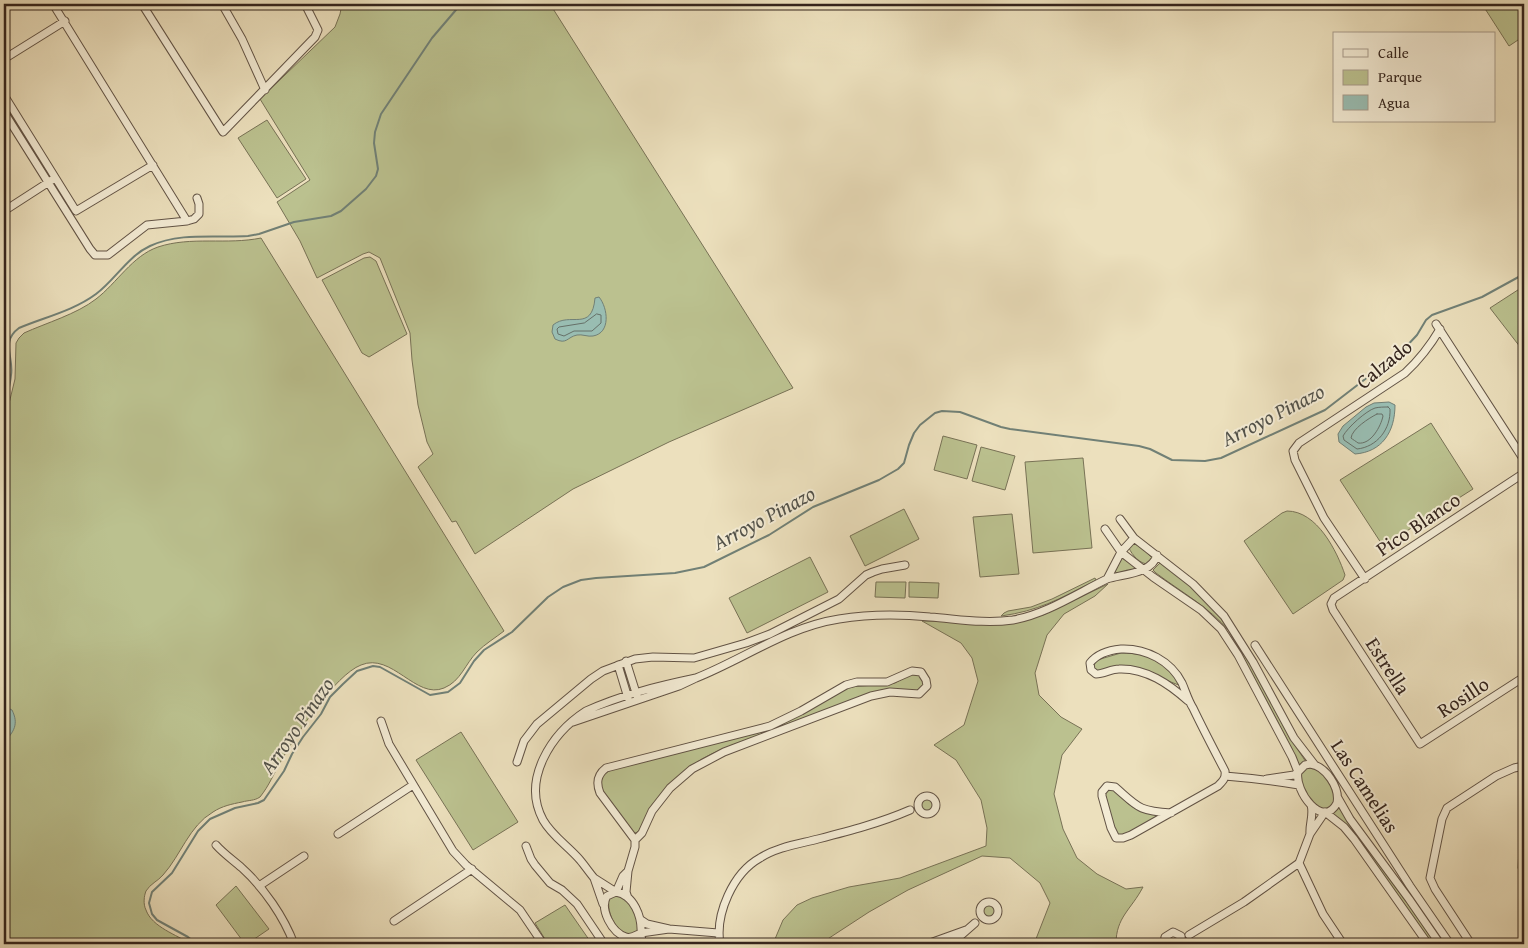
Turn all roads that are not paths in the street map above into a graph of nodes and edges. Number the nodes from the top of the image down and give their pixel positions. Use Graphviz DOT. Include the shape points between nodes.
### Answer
graph roads {
  1 [pos="54,4"];
  2 [pos="142,4"];
  3 [pos="222,4"];
  4 [pos="305,4"];
  5 [pos="65,21"];
  6 [pos="4,58"];
  7 [pos="265,90"];
  8 [pos="5,99"];
  9 [pos="4,112"];
  10 [pos="153,165"];
  11 [pos="56,178"];
  12 [pos="49,182"];
  13 [pos="196,198"];
  14 [pos="4,211"];
  15 [pos="187,221"];
  16 [pos="1524,460"];
  17 [pos="1524,473"];
  18 [pos="1120,519"];
  19 [pos="1105,529"];
  20 [pos="1134,538"];
  21 [pos="1121,552"];
  22 [pos="1157,555"];
  23 [pos="905,565"];
  24 [pos="1145,570"];
  25 [pos="1365,579"];
  26 [pos="1106,580"];
  27 [pos="1331,604"];
  28 [pos="1255,645"];
  29 [pos="626,661"];
  30 [pos="618,665"];
  31 [pos="1524,677"];
  32 [pos="637,696"];
  33 [pos="629,698"];
  34 [pos="1188,701"];
  35 [pos="381,721"];
  36 [pos="770,726"];
  37 [pos="773,734"];
  38 [pos="1420,744"];
  39 [pos="517,762"];
  40 [pos="1314,764"];
  41 [pos="1524,766"];
  42 [pos="1298,772"];
  43 [pos="1226,776"];
  44 [pos="1267,779"];
  45 [pos="413,785"];
  46 [pos="1299,785"];
  47 [pos="1338,798"];
  48 [pos="918,802"];
  49 [pos="1311,805"];
  50 [pos="910,810"];
  51 [pos="921,812"];
  52 [pos="1325,812"];
  53 [pos="1171,813"];
  54 [pos="338,834"];
  55 [pos="1310,834"];
  56 [pos="635,840"];
  57 [pos="216,845"];
  58 [pos="526,846"];
  59 [pos="304,856"];
  60 [pos="1299,863"];
  61 [pos="472,869"];
  62 [pos="628,871"];
  63 [pos="594,878"];
  64 [pos="259,886"];
  65 [pos="616,892"];
  66 [pos="628,899"];
  67 [pos="604,907"];
  68 [pos="979,913"];
  69 [pos="641,920"];
  70 [pos="986,920"];
  71 [pos="394,921"];
  72 [pos="976,923"];
  73 [pos="668,929"];
  74 [pos="966,930"];
  75 [pos="641,933"];
  76 [pos="718,933"];
  77 [pos="1179,934"];
  78 [pos="1189,935"];
  79 [pos="622,936"];
  80 [pos="294,944"];
  81 [pos="543,944"];
  82 [pos="604,944"];
  83 [pos="632,944"];
  84 [pos="642,944"];
  85 [pos="720,944"];
  86 [pos="927,944"];
  87 [pos="952,944"];
  88 [pos="1164,944"];
  89 [pos="1182,944"];
  90 [pos="1343,944"];
  91 [pos="1428,944"];
  92 [pos="1440,944"];
  93 [pos="1450,944"];
  94 [pos="1471,944"];
  1 -- 5 [label="street"];
  2 -- 7 [label="street" via="223,132"];
  3 -- 7 [label="street"];
  4 -- 7 [label="street" via="316,24 317,34"];
  5 -- 6 [label="street"];
  5 -- 10 [label="street"];
  8 -- 11 [label="street"];
  9 -- 12 [label="street"];
  10 -- 11 [label="street" via="76,211"];
  10 -- 15 [label="street"];
  11 -- 12 [label="street"];
  12 -- 14 [label="street"];
  12 -- 15 [label="street" via="90,249 99,256 108,255 147,225"];
  13 -- 15 [label="street" via="199,214 194,220"];
  16 -- 25 [label="street, Calzado" via="1438,327 1426,350 1405,372 1299,443 1293,451 1324,518"];
  17 -- 25 [label="street, Pico Blanco"];
  18 -- 20 [label="street"];
  19 -- 21 [label="street"];
  20 -- 21 [label="street"];
  20 -- 22 [label="street"];
  21 -- 24 [label="street"];
  21 -- 26 [label="street"];
  22 -- 24 [label="street" via="1155,562"];
  22 -- 40 [label="street" via="1194,584 1224,616 1297,743"];
  23 -- 29 [label="street" via="873,572 839,599 746,643 701,657"];
  24 -- 26 [label="street"];
  24 -- 42 [label="street" via="1201,610 1221,629 1238,655"];
  25 -- 27 [label="street, Pico Blanco" via="1334,598"];
  26 -- 32 [label="street" via="1032,615 1012,620 979,622 888,615 824,622 788,634 679,686"];
  27 -- 38 [label="street, Estrella"];
  28 -- 93 [label="street, Las Camelias"];
  29 -- 30 [label="street"];
  29 -- 32 [label="street"];
  30 -- 33 [label="street"];
  30 -- 39 [label="street" via="591,679 537,724 524,740"];
  31 -- 38 [label="street, Rosillo"];
  32 -- 33 [label="street"];
  33 -- 63 [label="street" via="586,711 573,722 544,755 537,780 537,797 547,826"];
  34 -- 34 [label="street" via="1177,675 1156,656 1138,650 1118,650 1102,654 1090,663 1096,674 1119,669 1145,673"];
  34 -- 43 [label="street"];
  35 -- 45 [label="street" via="389,744"];
  36 -- 37 [label="street"];
  36 -- 37 [label="street" via="852,683 887,682 912,671 920,672 926,680 927,686 919,694 883,693"];
  36 -- 56 [label="street" via="613,765 602,772 597,781 600,794"];
  37 -- 56 [label="street" via="724,752 692,769 660,800"];
  40 -- 42 [label="street" via="1305,765"];
  40 -- 47 [label="street" via="1329,777"];
  41 -- 94 [label="street" via="1496,776 1447,808 1442,819 1430,878"];
  42 -- 44 [label="street"];
  42 -- 46 [label="street"];
  43 -- 44 [label="street"];
  43 -- 53 [label="street" via="1218,786"];
  44 -- 46 [label="street"];
  45 -- 54 [label="street"];
  45 -- 61 [label="street" via="454,851"];
  46 -- 49 [label="street"];
  47 -- 52 [label="street" via="1336,806"];
  47 -- 92 [label="street"];
  48 -- 50 [label="street"];
  48 -- 51 [label="street"];
  48 -- 51 [label="street" via="927,796 935,801 936,807 932,812"];
  49 -- 52 [label="street"];
  49 -- 55 [label="street"];
  50 -- 51 [label="street"];
  50 -- 76 [label="street" via="856,830 780,849 758,859 739,878 729,894"];
  52 -- 55 [label="street"];
  52 -- 91 [label="street" via="1354,839"];
  53 -- 53 [label="street" via="1138,807 1115,787 1107,786 1102,792 1116,838 1131,835"];
  55 -- 60 [label="street"];
  56 -- 62 [label="street"];
  57 -- 64 [label="street"];
  58 -- 82 [label="street" via="530,859 550,883 577,904"];
  59 -- 64 [label="street"];
  60 -- 78 [label="street" via="1244,902"];
  60 -- 90 [label="street" via="1323,914"];
  61 -- 71 [label="street"];
  61 -- 81 [label="street" via="520,910"];
  62 -- 65 [label="street"];
  62 -- 66 [label="street"];
  63 -- 65 [label="street"];
  63 -- 67 [label="street"];
  64 -- 80 [label="street" via="278,912"];
  65 -- 66 [label="street"];
  65 -- 67 [label="street" via="607,896"];
  66 -- 69 [label="street"];
  67 -- 79 [label="street" via="612,926"];
  68 -- 70 [label="street"];
  68 -- 70 [label="street" via="985,903 996,906 997,916"];
  68 -- 72 [label="street"];
  69 -- 73 [label="street"];
  69 -- 75 [label="street"];
  70 -- 72 [label="street"];
  72 -- 74 [label="street"];
  73 -- 75 [label="street"];
  73 -- 76 [label="street"];
  74 -- 86 [label="street"];
  74 -- 87 [label="street"];
  75 -- 79 [label="street" via="629,938"];
  75 -- 84 [label="street"];
  76 -- 85 [label="street"];
  77 -- 78 [label="street"];
  77 -- 88 [label="street" via="1167,935"];
  77 -- 89 [label="street"];
  78 -- 89 [label="street"];
  79 -- 83 [label="street"];
}
